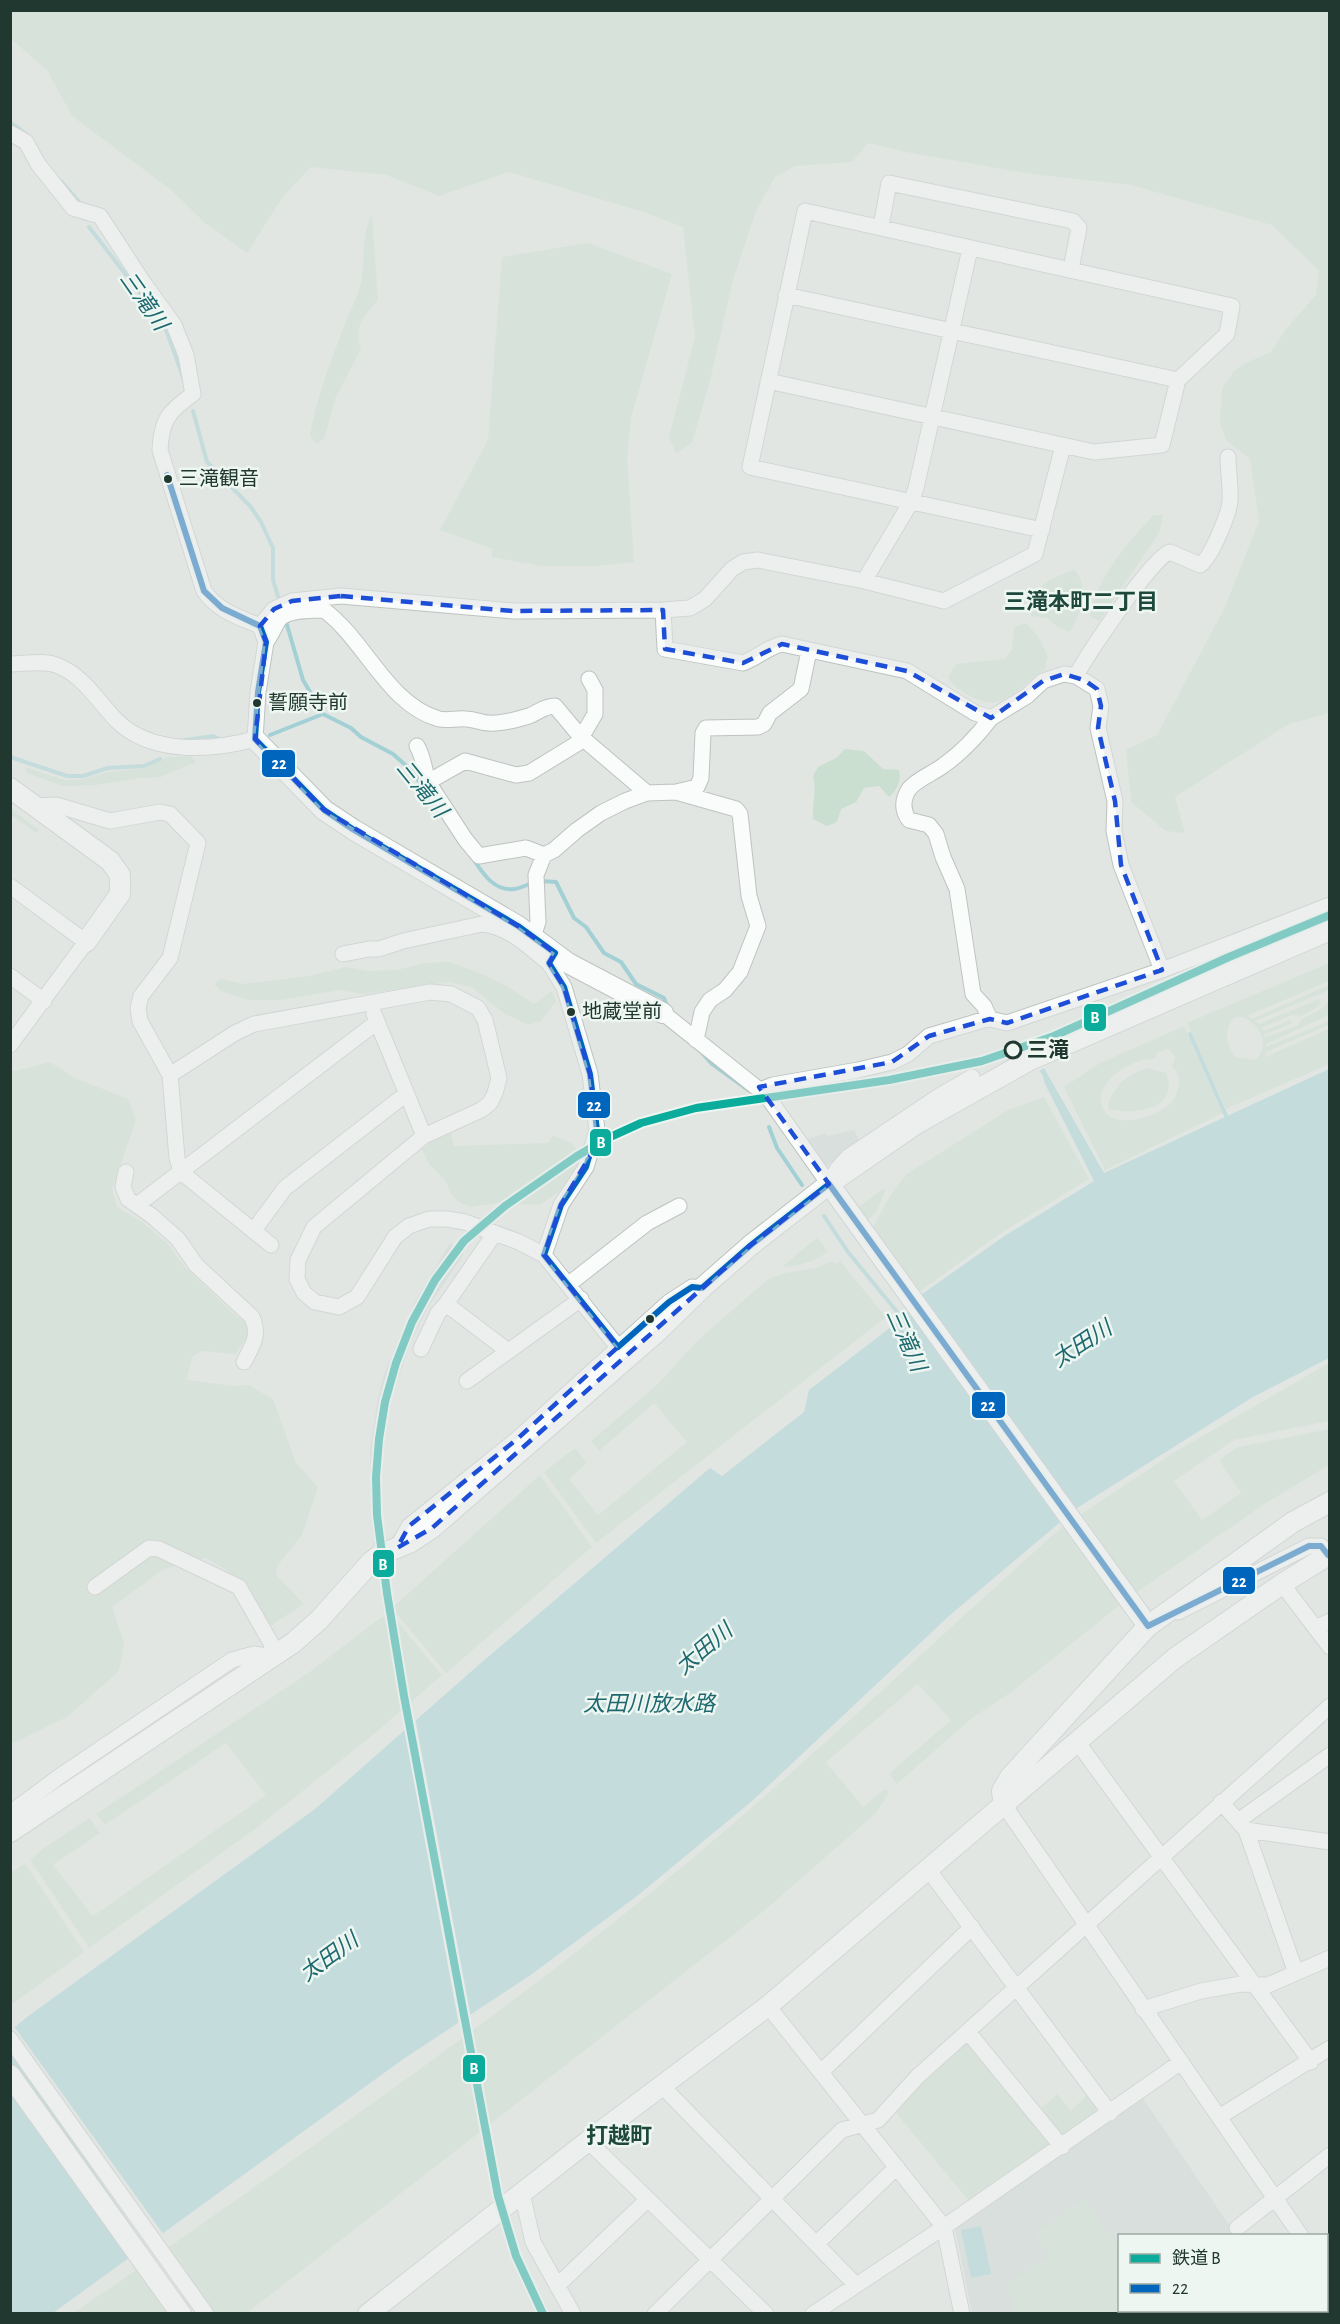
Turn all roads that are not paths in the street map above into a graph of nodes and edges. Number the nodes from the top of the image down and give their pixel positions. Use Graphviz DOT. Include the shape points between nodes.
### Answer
graph roads {
  1 [pos="10,133"];
  2 [pos="880,226"];
  3 [pos="970,249"];
  4 [pos="1071,269"];
  5 [pos="786,295"];
  6 [pos="951,332"];
  7 [pos="768,381"];
  8 [pos="1178,381"];
  9 [pos="932,417"];
  10 [pos="1063,446"];
  11 [pos="1228,457"];
  12 [pos="911,502"];
  13 [pos="1042,530"];
  14 [pos="864,581"];
  15 [pos="663,610"];
  16 [pos="260,626"];
  17 [pos="266,642"];
  18 [pos="809,651"];
  19 [pos="10,664"];
  20 [pos="1076,676"];
  21 [pos="589,679"];
  22 [pos="990,718"];
  23 [pos="580,736"];
  24 [pos="255,739"];
  25 [pos="417,746"];
  26 [pos="428,782"];
  27 [pos="10,788"];
  28 [pos="676,792"];
  29 [pos="647,793"];
  30 [pos="34,806"];
  31 [pos="544,855"];
  32 [pos="10,886"];
  33 [pos="1329,905"];
  34 [pos="1329,930"];
  35 [pos="533,937"];
  36 [pos="86,942"];
  37 [pos="343,954"];
  38 [pos="552,958"];
  39 [pos="1162,970"];
  40 [pos="10,976"];
  41 [pos="44,1001"];
  42 [pos="370,1003"];
  43 [pos="663,1013"];
  44 [pos="990,1019"];
  45 [pos="377,1022"];
  46 [pos="696,1040"];
  47 [pos="10,1045"];
  48 [pos="170,1075"];
  49 [pos="972,1077"];
  50 [pos="760,1090"];
  51 [pos="406,1094"];
  52 [pos="424,1136"];
  53 [pos="126,1172"];
  54 [pos="181,1172"];
  55 [pos="833,1190"];
  56 [pos="137,1205"];
  57 [pos="679,1206"];
  58 [pos="254,1230"];
  59 [pos="495,1233"];
  60 [pos="271,1245"];
  61 [pos="544,1255"];
  62 [pos="569,1284"];
  63 [pos="702,1288"];
  64 [pos="581,1299"];
  65 [pos="446,1304"];
  66 [pos="618,1347"];
  67 [pos="421,1349"];
  68 [pos="508,1352"];
  69 [pos="244,1362"];
  70 [pos="467,1381"];
  71 [pos="562,1406"];
  72 [pos="1329,1502"];
  73 [pos="1329,1554"];
  74 [pos="1282,1584"];
  75 [pos="95,1587"];
  76 [pos="1145,1621"];
  77 [pos="1323,1625"];
  78 [pos="1329,1647"];
  79 [pos="273,1658"];
  80 [pos="1329,1706"];
  81 [pos="1078,1743"];
  82 [pos="1329,1755"];
  83 [pos="60,1776"];
  84 [pos="1221,1802"];
  85 [pos="1004,1805"];
  86 [pos="10,1807"];
  87 [pos="10,1813"];
  88 [pos="1242,1826"];
  89 [pos="10,1832"];
  90 [pos="1329,1842"];
  91 [pos="1162,1857"];
  92 [pos="927,1868"];
  93 [pos="1086,1925"];
  94 [pos="972,1927"];
  95 [pos="1329,1958"];
  96 [pos="1296,1972"];
  97 [pos="1254,1985"];
  98 [pos="1017,1987"];
  99 [pos="768,2006"];
  100 [pos="1143,2009"];
  101 [pos="968,2032"];
  102 [pos="10,2039"];
  103 [pos="1329,2048"];
  104 [pos="1181,2062"];
  105 [pos="1311,2062"];
  106 [pos="821,2072"];
  107 [pos="10,2075"];
  108 [pos="662,2086"];
  109 [pos="1110,2113"];
  110 [pos="1219,2117"];
  111 [pos="862,2124"];
  112 [pos="588,2141"];
  113 [pos="1062,2146"];
  114 [pos="1329,2155"];
  115 [pos="897,2168"];
  116 [pos="522,2193"];
  117 [pos="648,2199"];
  118 [pos="771,2199"];
  119 [pos="1275,2199"];
  120 [pos="944,2227"];
  121 [pos="1237,2228"];
  122 [pos="1300,2234"];
  123 [pos="816,2244"];
  124 [pos="711,2259"];
  125 [pos="856,2285"];
  126 [pos="557,2286"];
  127 [pos="378,2311"];
  128 [pos="180,2313"];
  129 [pos="206,2313"];
  130 [pos="573,2313"];
  131 [pos="655,2313"];
  132 [pos="766,2313"];
  133 [pos="813,2313"];
  134 [pos="962,2313"];
  1 -- 16 [label="street" via="26,142 38,164 74,208 100,216 174,325 186,356 193,393 167,416 160,450 204,591 227,613"];
  2 -- 3 [label="street"];
  2 -- 4 [label="street" via="890,183 1073,221 1079,228"];
  2 -- 5 [label="street" via="805,211"];
  3 -- 4 [label="street"];
  3 -- 6 [label="street"];
  4 -- 8 [label="street" via="1232,306 1227,334"];
  5 -- 6 [label="street"];
  5 -- 7 [label="street"];
  6 -- 8 [label="street"];
  6 -- 9 [label="street"];
  7 -- 9 [label="street"];
  7 -- 12 [label="street" via="750,467"];
  8 -- 10 [label="street" via="1162,445 1094,452"];
  9 -- 10 [label="street"];
  9 -- 12 [label="street"];
  10 -- 13 [label="street"];
  11 -- 20 [label="street" via="1230,503 1206,561 1200,565 1164,553 1091,648"];
  12 -- 13 [label="street"];
  12 -- 14 [label="street"];
  13 -- 14 [label="street" via="1035,554 944,601"];
  14 -- 15 [label="street" via="758,560 743,562 705,599 690,608"];
  15 -- 16 [label="street" via="513,611 341,596 292,601 274,609"];
  15 -- 18 [label="street" via="665,649 743,663 769,647 782,645"];
  16 -- 17 [label="street"];
  17 -- 23 [label="street" via="279,620 289,614 324,610 354,639 402,698 422,713 441,720 467,719 491,724 555,706"];
  17 -- 24 [label="street"];
  18 -- 22 [label="street" via="907,671"];
  18 -- 28 [label="street" via="801,689 770,712 764,724 758,728 706,728 698,787"];
  19 -- 24 [label="street" via="53,663 64,668 91,690 117,721 137,735 175,748"];
  20 -- 22 [label="street" via="1064,674 1043,681 1027,696"];
  20 -- 39 [label="street" via="1097,689 1101,706 1098,728 1115,801 1114,831 1121,865"];
  21 -- 23 [label="street" via="595,690 596,714"];
  22 -- 44 [label="street" via="946,764 910,788 903,811 909,820 929,825 936,834 957,889 973,994"];
  23 -- 26 [label="street" via="578,743 528,774 516,775 465,761"];
  23 -- 29 [label="street"];
  24 -- 35 [label="street" via="324,810"];
  25 -- 26 [label="street" via="424,758"];
  26 -- 31 [label="street" via="479,856 526,848"];
  27 -- 30 [label="street"];
  28 -- 29 [label="street"];
  28 -- 46 [label="street" via="736,809 740,814 749,896 758,926 740,972 702,1012"];
  29 -- 31 [label="street" via="601,813"];
  30 -- 36 [label="street" via="110,861 120,875 120,894"];
  30 -- 48 [label="street" via="56,805 110,821 160,812 170,814 198,843 170,958 141,996 138,1008 140,1021"];
  31 -- 35 [label="street" via="536,875 538,922"];
  32 -- 36 [label="street"];
  33 -- 39 [label="street"];
  34 -- 55 [label="street" via="1020,1066 916,1124"];
  35 -- 38 [label="street"];
  36 -- 41 [label="street"];
  37 -- 38 [label="street" via="379,950 482,924 494,925"];
  38 -- 43 [label="street"];
  38 -- 61 [label="street" via="590,1074 597,1130 586,1167 561,1205"];
  39 -- 44 [label="street" via="1007,1023"];
  40 -- 41 [label="street"];
  41 -- 47 [label="street"];
  42 -- 45 [label="street"];
  42 -- 48 [label="street" via="254,1024"];
  42 -- 52 [label="street" via="430,992 451,993 478,1008 485,1020 499,1078 490,1103"];
  43 -- 46 [label="street"];
  44 -- 50 [label="street" via="929,1036 909,1054 892,1062"];
  45 -- 51 [label="street"];
  45 -- 54 [label="street"];
  46 -- 50 [label="street"];
  48 -- 54 [label="street"];
  49 -- 55 [label="street" via="848,1157 838,1168"];
  50 -- 55 [label="street"];
  51 -- 52 [label="street"];
  51 -- 58 [label="street" via="285,1188"];
  52 -- 59 [label="street" via="314,1227 298,1260 297,1279 304,1293 315,1302 346,1305 357,1297 395,1237 409,1226 429,1219 465,1222"];
  53 -- 56 [label="street" via="123,1187 128,1199"];
  54 -- 56 [label="street"];
  54 -- 58 [label="street"];
  55 -- 63 [label="street" via="751,1245"];
  55 -- 76 [label="street"];
  56 -- 69 [label="street" via="178,1239 196,1265 252,1317 256,1337"];
  57 -- 62 [label="street" via="647,1223"];
  58 -- 60 [label="street"];
  59 -- 61 [label="street"];
  59 -- 65 [label="street"];
  61 -- 62 [label="street"];
  62 -- 64 [label="street"];
  63 -- 66 [label="street" via="692,1287 669,1302"];
  63 -- 71 [label="street" via="657,1332"];
  64 -- 66 [label="street"];
  64 -- 68 [label="street"];
  65 -- 67 [label="street"];
  65 -- 68 [label="street"];
  66 -- 71 [label="street"];
  68 -- 70 [label="street"];
  71 -- 79 [label="street" via="432,1528 371,1562 319,1620"];
  72 -- 76 [label="street"];
  73 -- 74 [label="street"];
  73 -- 76 [label="street" via="1321,1546 1308,1546 1222,1592"];
  74 -- 77 [label="street"];
  74 -- 81 [label="street" via="1175,1658"];
  75 -- 79 [label="street" via="149,1548 159,1549 239,1587 271,1643"];
  76 -- 85 [label="street" via="1010,1777 1002,1791"];
  77 -- 78 [label="street"];
  79 -- 83 [label="street" via="254,1654 232,1660"];
  79 -- 89 [label="street"];
  80 -- 84 [label="street"];
  81 -- 85 [label="street"];
  81 -- 91 [label="street"];
  82 -- 88 [label="street"];
  83 -- 86 [label="street"];
  83 -- 87 [label="street"];
  84 -- 88 [label="street"];
  84 -- 91 [label="street"];
  85 -- 92 [label="street"];
  85 -- 93 [label="street"];
  88 -- 90 [label="street"];
  88 -- 96 [label="street"];
  91 -- 93 [label="street"];
  91 -- 97 [label="street"];
  92 -- 94 [label="street"];
  92 -- 99 [label="street"];
  93 -- 98 [label="street"];
  93 -- 100 [label="street"];
  94 -- 98 [label="street"];
  94 -- 106 [label="street"];
  95 -- 96 [label="street"];
  96 -- 97 [label="street" via="1268,1985"];
  97 -- 100 [label="street" via="1201,1991"];
  97 -- 105 [label="street"];
  98 -- 101 [label="street"];
  98 -- 109 [label="street"];
  99 -- 106 [label="street"];
  99 -- 108 [label="street"];
  100 -- 104 [label="street"];
  101 -- 111 [label="street" via="918,2076 878,2120"];
  101 -- 113 [label="street"];
  102 -- 129 [label="street"];
  103 -- 105 [label="street"];
  104 -- 109 [label="street"];
  104 -- 110 [label="street"];
  105 -- 110 [label="street"];
  106 -- 111 [label="street"];
  107 -- 128 [label="street"];
  108 -- 112 [label="street"];
  108 -- 118 [label="street"];
  109 -- 113 [label="street"];
  110 -- 119 [label="street"];
  111 -- 115 [label="street"];
  111 -- 118 [label="street" via="842,2130"];
  112 -- 116 [label="street"];
  112 -- 117 [label="street"];
  113 -- 120 [label="street"];
  114 -- 119 [label="street"];
  115 -- 120 [label="street"];
  115 -- 123 [label="street"];
  116 -- 126 [label="street" via="533,2242"];
  116 -- 127 [label="street"];
  117 -- 124 [label="street"];
  117 -- 126 [label="street"];
  118 -- 123 [label="street"];
  118 -- 124 [label="street"];
  119 -- 121 [label="street"];
  119 -- 122 [label="street"];
  120 -- 125 [label="street"];
  120 -- 134 [label="street"];
  123 -- 125 [label="street"];
  124 -- 131 [label="street"];
  124 -- 132 [label="street"];
  125 -- 133 [label="street"];
  126 -- 130 [label="street"];
}
